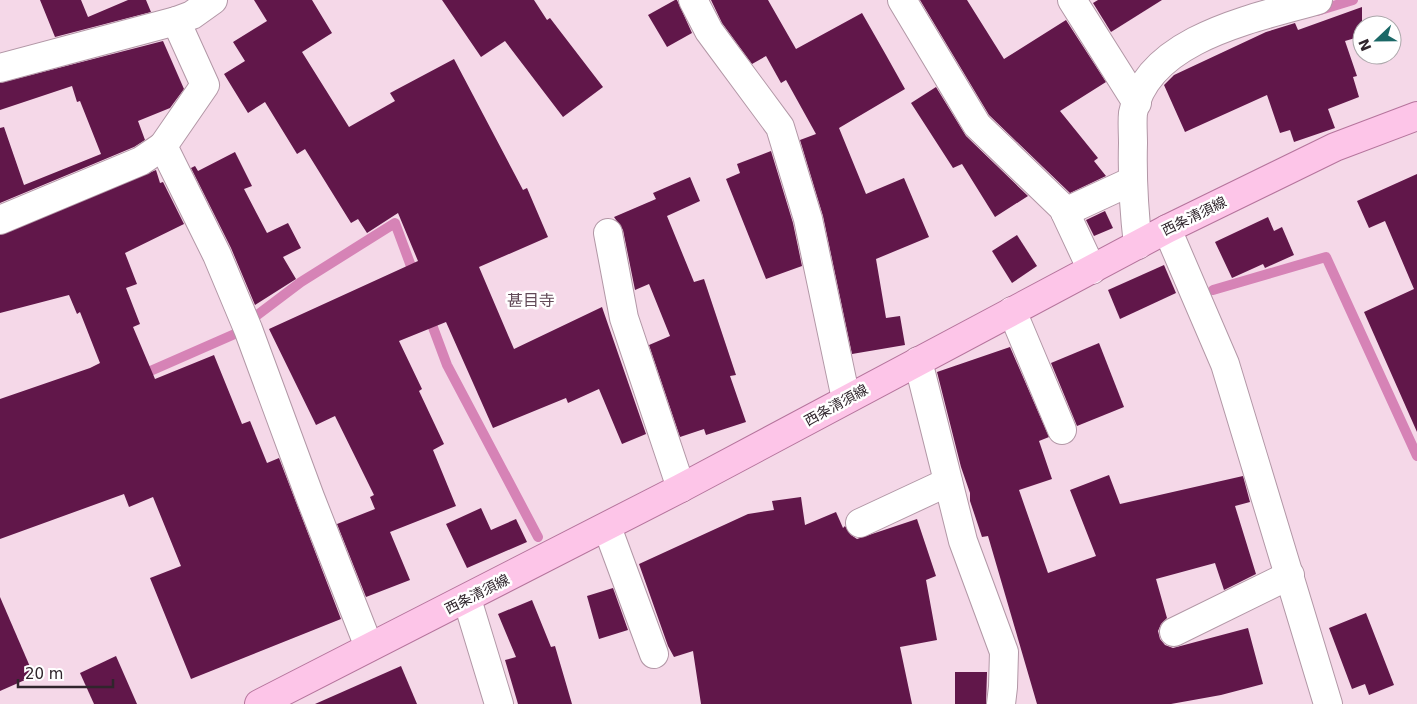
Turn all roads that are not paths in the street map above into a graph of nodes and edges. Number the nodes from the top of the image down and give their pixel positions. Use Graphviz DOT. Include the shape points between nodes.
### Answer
graph roads {
  1 [pos="213,0"];
  2 [pos="693,0"];
  3 [pos="902,0"];
  4 [pos="1072,0"];
  5 [pos="1318,0"];
  6 [pos="177,13"];
  7 [pos="0,68"];
  8 [pos="1137,103"];
  9 [pos="1417,116"];
  10 [pos="162,146"];
  11 [pos="1132,181"];
  12 [pos="1065,212"];
  13 [pos="0,220"];
  14 [pos="1167,229"];
  15 [pos="608,233"];
  16 [pos="1138,246"];
  17 [pos="1092,270"];
  18 [pos="1012,312"];
  19 [pos="918,361"];
  20 [pos="846,399"];
  21 [pos="1062,430"];
  22 [pos="948,482"];
  23 [pos="681,488"];
  24 [pos="860,523"];
  25 [pos="607,527"];
  26 [pos="1290,575"];
  27 [pos="467,599"];
  28 [pos="1174,632"];
  29 [pos="369,647"];
  30 [pos="654,654"];
  31 [pos="259,704"];
  32 [pos="499,704"];
  33 [pos="1000,704"];
  34 [pos="1328,704"];
  1 -- 6 [label="street" via="192,15"];
  2 -- 20 [label="street" via="709,31 780,127 808,219"];
  3 -- 12 [label="street" via="977,125"];
  4 -- 8 [label="street"];
  5 -- 8 [label="street" via="1246,21 1176,52 1146,80"];
  6 -- 7 [label="street"];
  6 -- 10 [label="street" via="205,85"];
  8 -- 11 [label="street"];
  9 -- 14 [label="main road, 西条清須線" via="1336,147"];
  10 -- 13 [label="street" via="141,162"];
  10 -- 29 [label="street" via="217,255 248,329"];
  11 -- 12 [label="street"];
  11 -- 16 [label="street"];
  12 -- 17 [label="street"];
  14 -- 16 [label="main road, 西条清須線"];
  14 -- 26 [label="street" via="1225,364"];
  15 -- 23 [label="street" via="624,318"];
  16 -- 17 [label="main road, 西条清須線"];
  17 -- 18 [label="main road, 西条清須線"];
  18 -- 19 [label="main road, 西条清須線"];
  18 -- 21 [label="street"];
  19 -- 20 [label="main road, 西条清須線"];
  19 -- 22 [label="street"];
  20 -- 23 [label="main road, 西条清須線"];
  22 -- 24 [label="street"];
  22 -- 33 [label="street" via="962,541 1004,652"];
  23 -- 25 [label="main road, 西条清須線"];
  25 -- 27 [label="main road, 西条清須線"];
  25 -- 30 [label="street"];
  26 -- 28 [label="street"];
  26 -- 34 [label="street"];
  27 -- 29 [label="main road, 西条清須線"];
  27 -- 32 [label="street"];
  29 -- 31 [label="main road, 西条清須線"];
}
